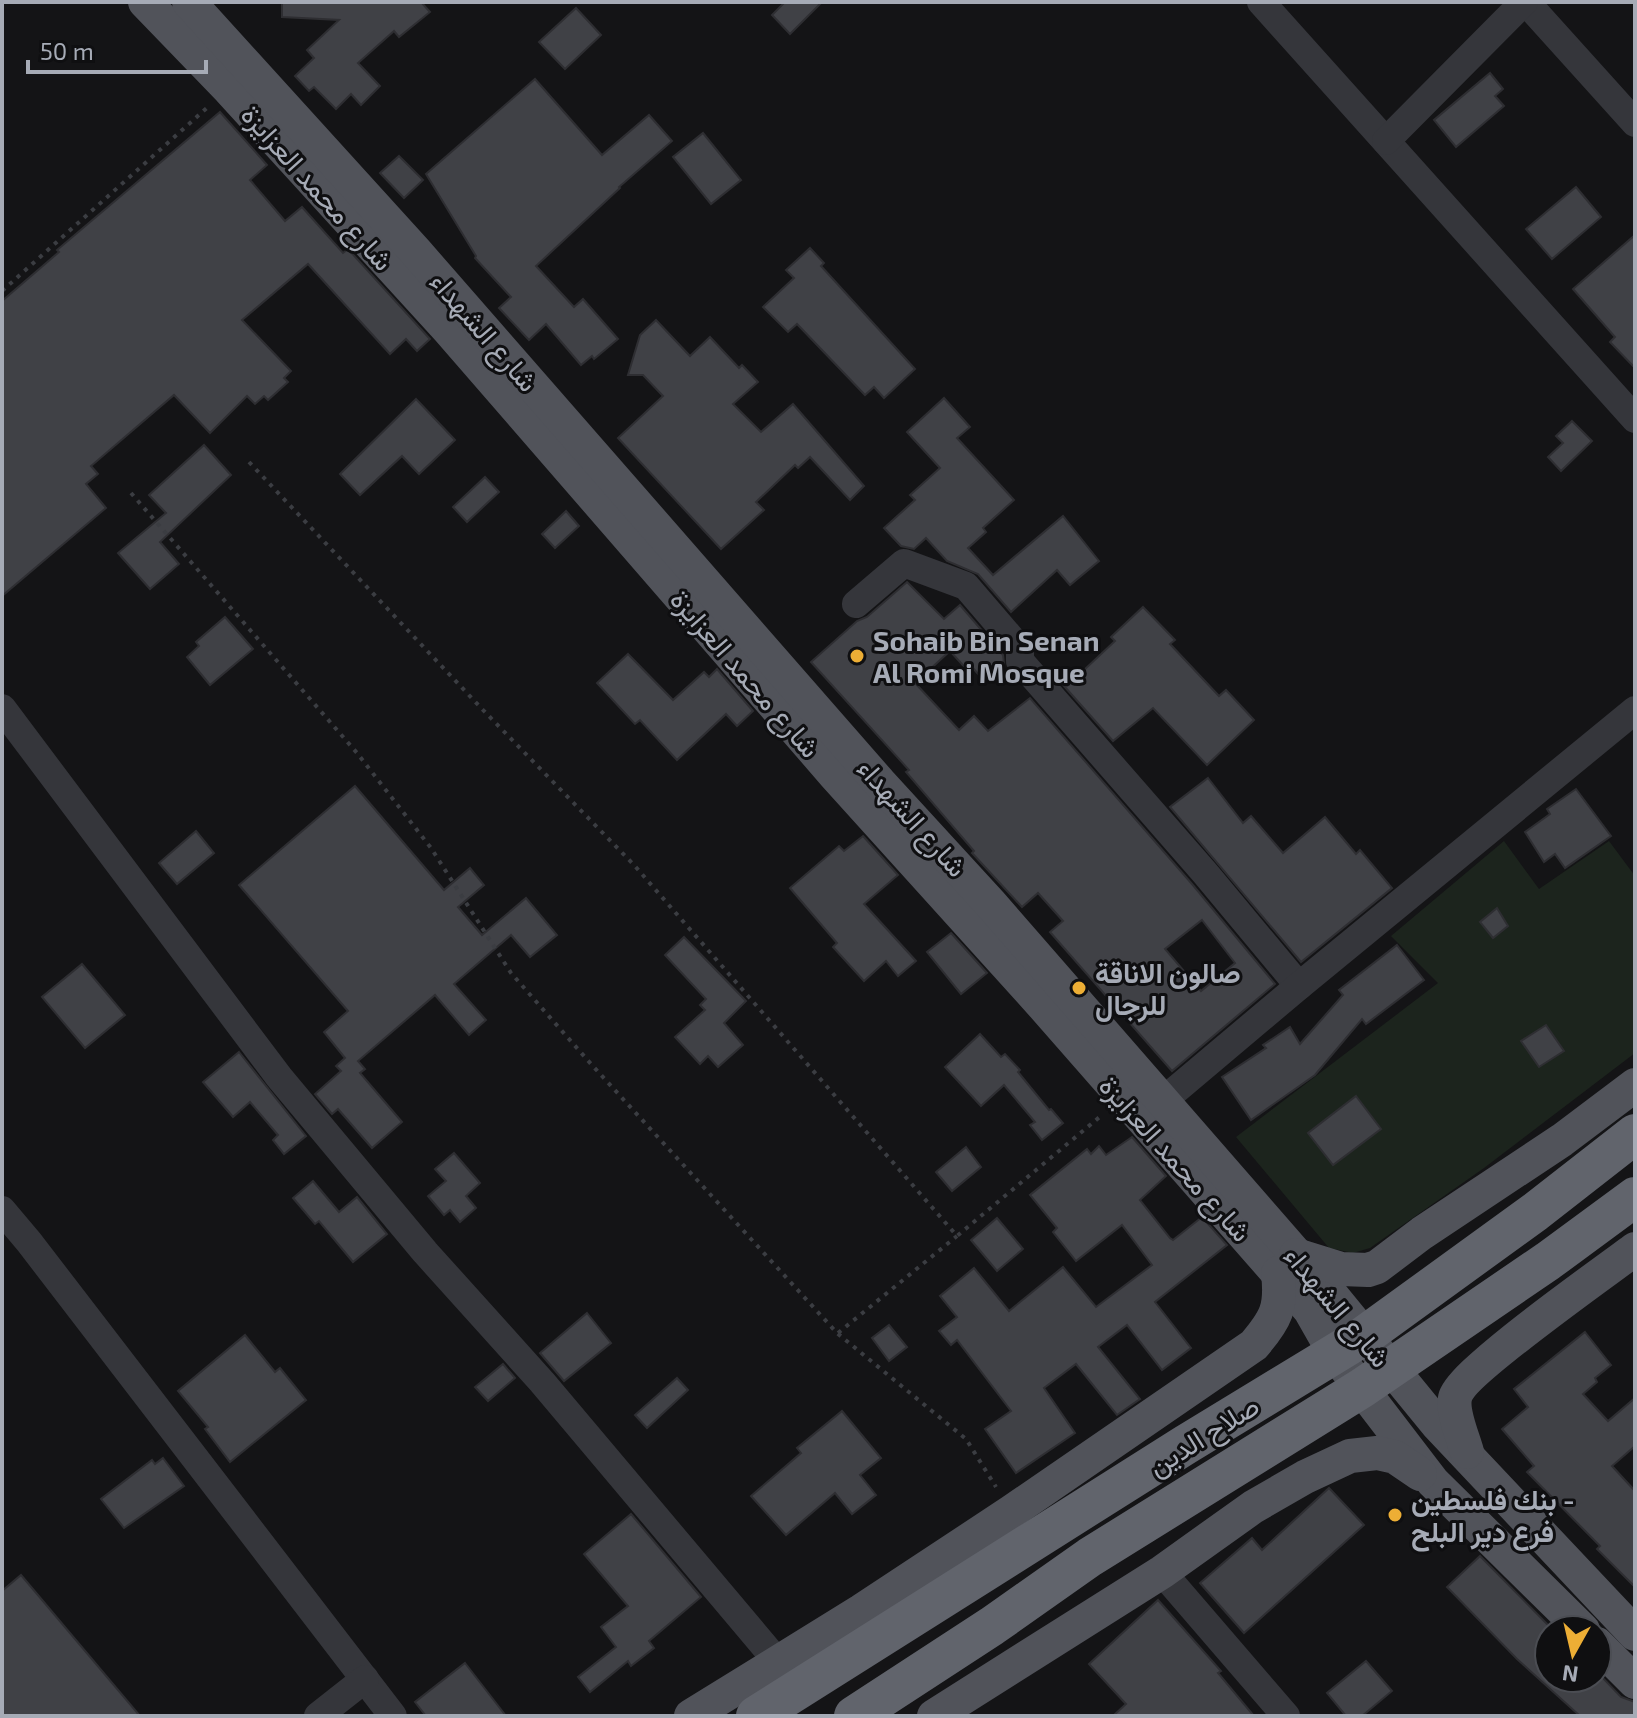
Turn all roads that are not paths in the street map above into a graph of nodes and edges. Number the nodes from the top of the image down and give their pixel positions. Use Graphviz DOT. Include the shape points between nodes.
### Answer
graph roads {
  1 [pos="145,2"];
  2 [pos="189,2"];
  3 [pos="1261,2"];
  4 [pos="1525,2"];
  5 [pos="1635,123"];
  6 [pos="1386,141"];
  7 [pos="1635,419"];
  8 [pos="856,604"];
  9 [pos="2,708"];
  10 [pos="1635,710"];
  11 [pos="1299,986"];
  12 [pos="1635,1085"];
  13 [pos="1142,1105"];
  14 [pos="1635,1134"];
  15 [pos="1635,1197"];
  16 [pos="2,1210"];
  17 [pos="1635,1249"];
  18 [pos="1286,1263"];
  19 [pos="1349,1345"];
  20 [pos="1376,1378"];
  21 [pos="1469,1460"];
  22 [pos="1433,1482"];
  23 [pos="1162,1572"];
  24 [pos="1567,1614"];
  25 [pos="1635,1634"];
  26 [pos="1613,1660"];
  27 [pos="365,1679"];
  28 [pos="1635,1682"];
  29 [pos="772,1692"];
  30 [pos="318,1716"];
  31 [pos="393,1716"];
  32 [pos="691,1716"];
  33 [pos="854,1716"];
  34 [pos="934,1716"];
  35 [pos="1286,1716"];
  1 -- 13 [label="main road, شارع محمد العزايزة" via="449,330 835,775 1040,1002"];
  2 -- 13 [label="main road, شارع الشهداء" via="416,252"];
  3 -- 6 [label="street"];
  4 -- 5 [label="street"];
  4 -- 6 [label="street"];
  6 -- 7 [label="street"];
  8 -- 11 [label="street" via="904,563 966,586 1020,649 1020,661 1028,671"];
  9 -- 29 [label="street" via="279,1077 542,1382"];
  10 -- 11 [label="street"];
  11 -- 13 [label="street"];
  12 -- 18 [label="main road" via="1377,1267"];
  13 -- 18 [label="main road, شارع محمد العزايزة"];
  14 -- 19 [label="highway, صلاح الدين"];
  15 -- 20 [label="highway, صلاح الدين"];
  16 -- 27 [label="street"];
  17 -- 21 [label="main road" via="1460,1386 1454,1404"];
  18 -- 19 [label="main road, شارع الشهداء"];
  18 -- 29 [label="main road" via="1276,1314 1254,1345 861,1611"];
  19 -- 20 [label="main road, شارع الشهداء"];
  19 -- 29 [label="highway, صلاح الدين"];
  20 -- 21 [label="main road, شارع الشهداء"];
  20 -- 22 [label="main road, شارع الشهداء"];
  20 -- 33 [label="highway, صلاح الدين" via="1090,1557"];
  21 -- 25 [label="main road, شارع الشهداء"];
  22 -- 23 [label="main road" via="1395,1457 1350,1456 1253,1507"];
  22 -- 24 [label="main road, شارع الشهداء"];
  23 -- 34 [label="main road"];
  23 -- 35 [label="street"];
  26 -- 28 [label="main road"];
  27 -- 30 [label="street"];
  27 -- 31 [label="street"];
  29 -- 32 [label="main road"];
}
